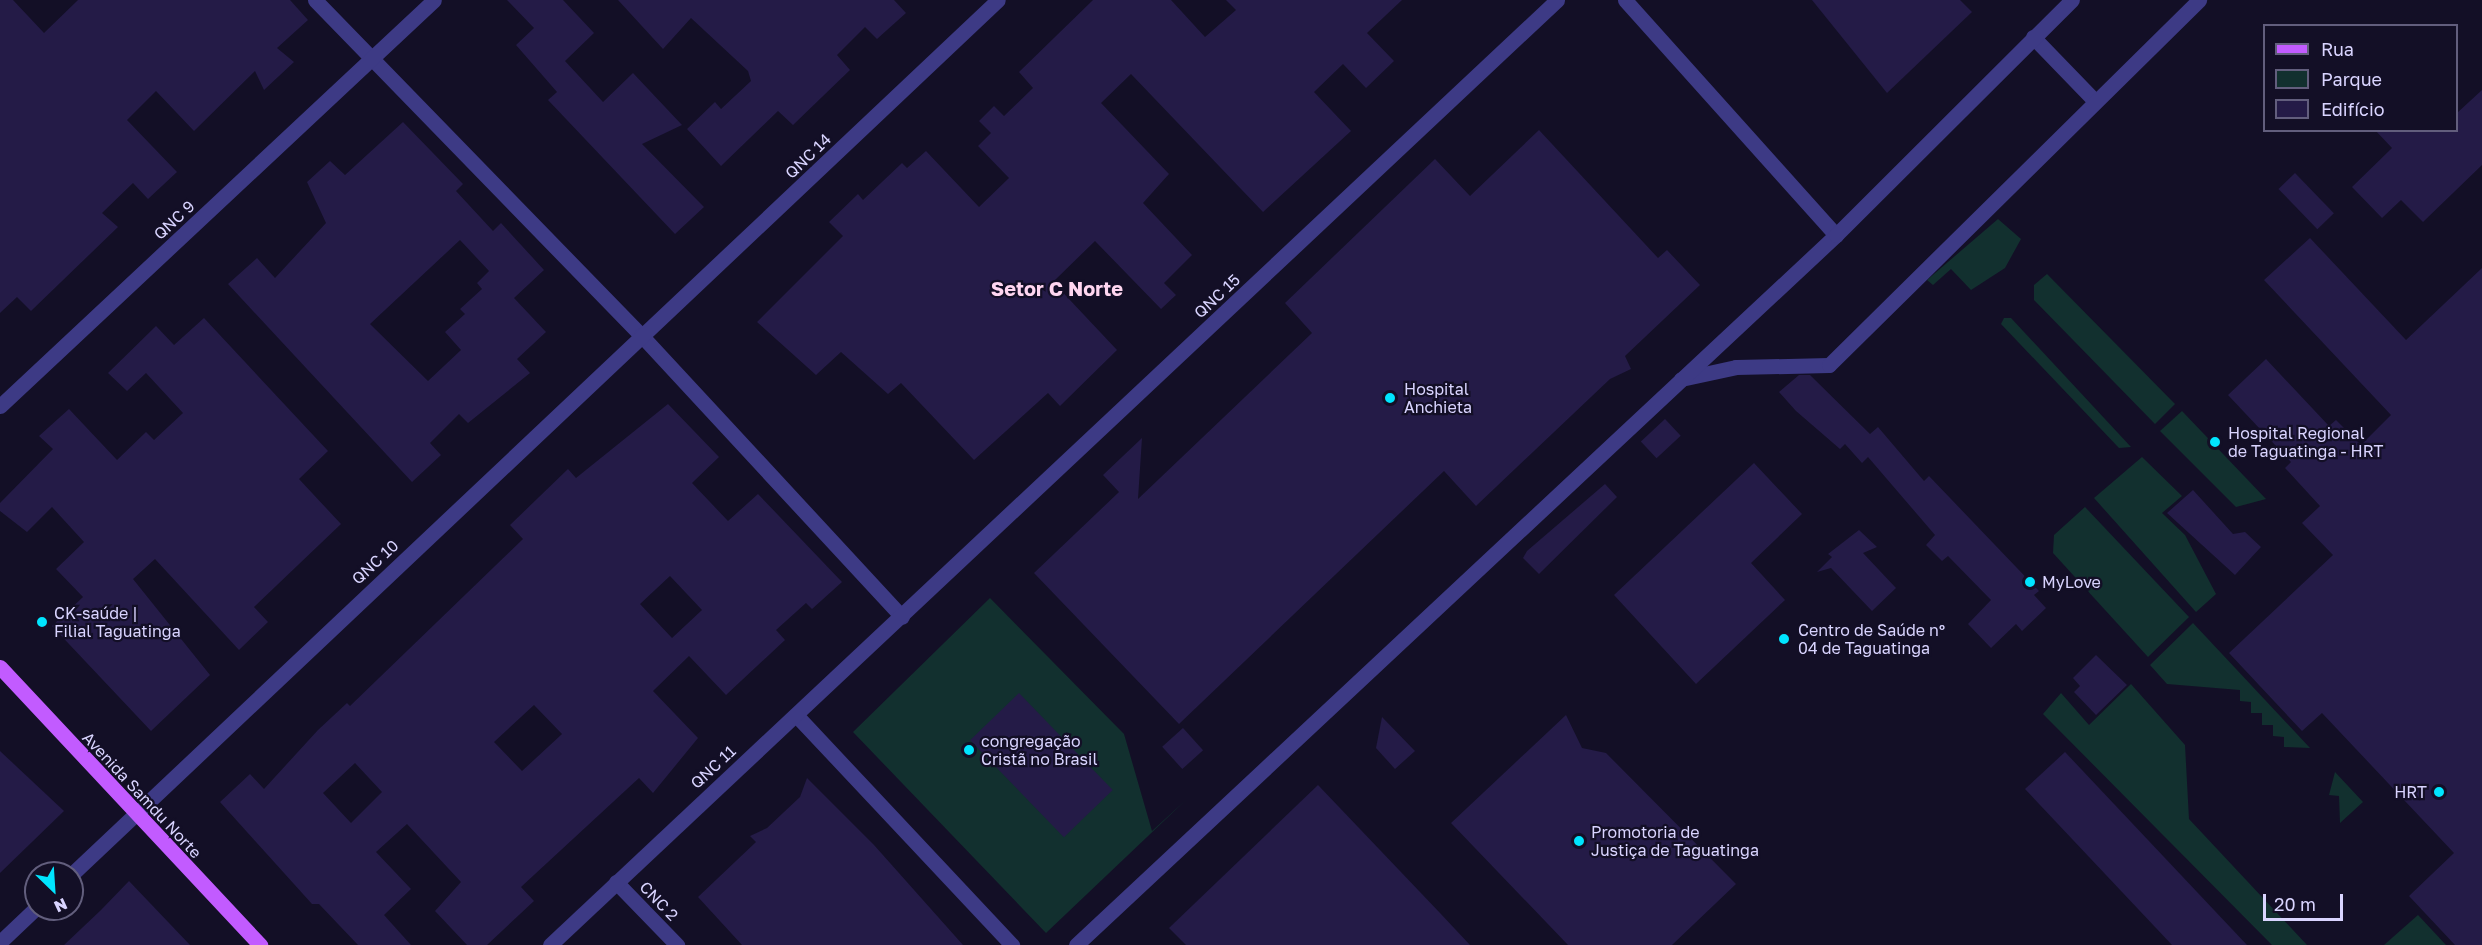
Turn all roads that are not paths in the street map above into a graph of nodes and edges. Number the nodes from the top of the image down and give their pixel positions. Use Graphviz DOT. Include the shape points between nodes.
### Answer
graph roads {
  1 [pos="315,0"];
  2 [pos="434,0"];
  3 [pos="998,0"];
  4 [pos="1557,0"];
  5 [pos="1625,0"];
  6 [pos="2072,0"];
  7 [pos="2199,0"];
  8 [pos="2033,37"];
  9 [pos="372,59"];
  10 [pos="2095,101"];
  11 [pos="1836,235"];
  12 [pos="641,335"];
  13 [pos="1679,380"];
  14 [pos="0,406"];
  15 [pos="902,617"];
  16 [pos="0,667"];
  17 [pos="796,716"];
  18 [pos="134,815"];
  19 [pos="84,863"];
  20 [pos="616,882"];
  21 [pos="24,919"];
  22 [pos="0,942"];
  23 [pos="260,945"];
  24 [pos="550,945"];
  25 [pos="677,945"];
  26 [pos="1012,945"];
  27 [pos="1076,945"];
  1 -- 9 [label="street"];
  2 -- 9 [label="street, QNC 9"];
  3 -- 12 [label="street, QNC 14"];
  4 -- 15 [label="street, QNC 15"];
  5 -- 11 [label="street"];
  6 -- 8 [label="street"];
  7 -- 10 [label="street"];
  8 -- 10 [label="street"];
  8 -- 11 [label="street"];
  9 -- 12 [label="street"];
  9 -- 14 [label="street, QNC 9"];
  10 -- 13 [label="street" via="1828,365 1736,367"];
  11 -- 13 [label="street"];
  12 -- 15 [label="street"];
  12 -- 18 [label="street, QNC 10"];
  13 -- 27 [label="street"];
  15 -- 17 [label="street, QNC 11"];
  16 -- 18 [label="main road, Avenida Samdu Norte"];
  17 -- 20 [label="street, QNC 11"];
  17 -- 26 [label="street"];
  18 -- 19 [label="street, QNC 10"];
  18 -- 23 [label="main road, Avenida Samdu Norte"];
  20 -- 24 [label="street, QNC 11"];
  20 -- 25 [label="street, CNC 2"];
  21 -- 22 [label="street"];
}
